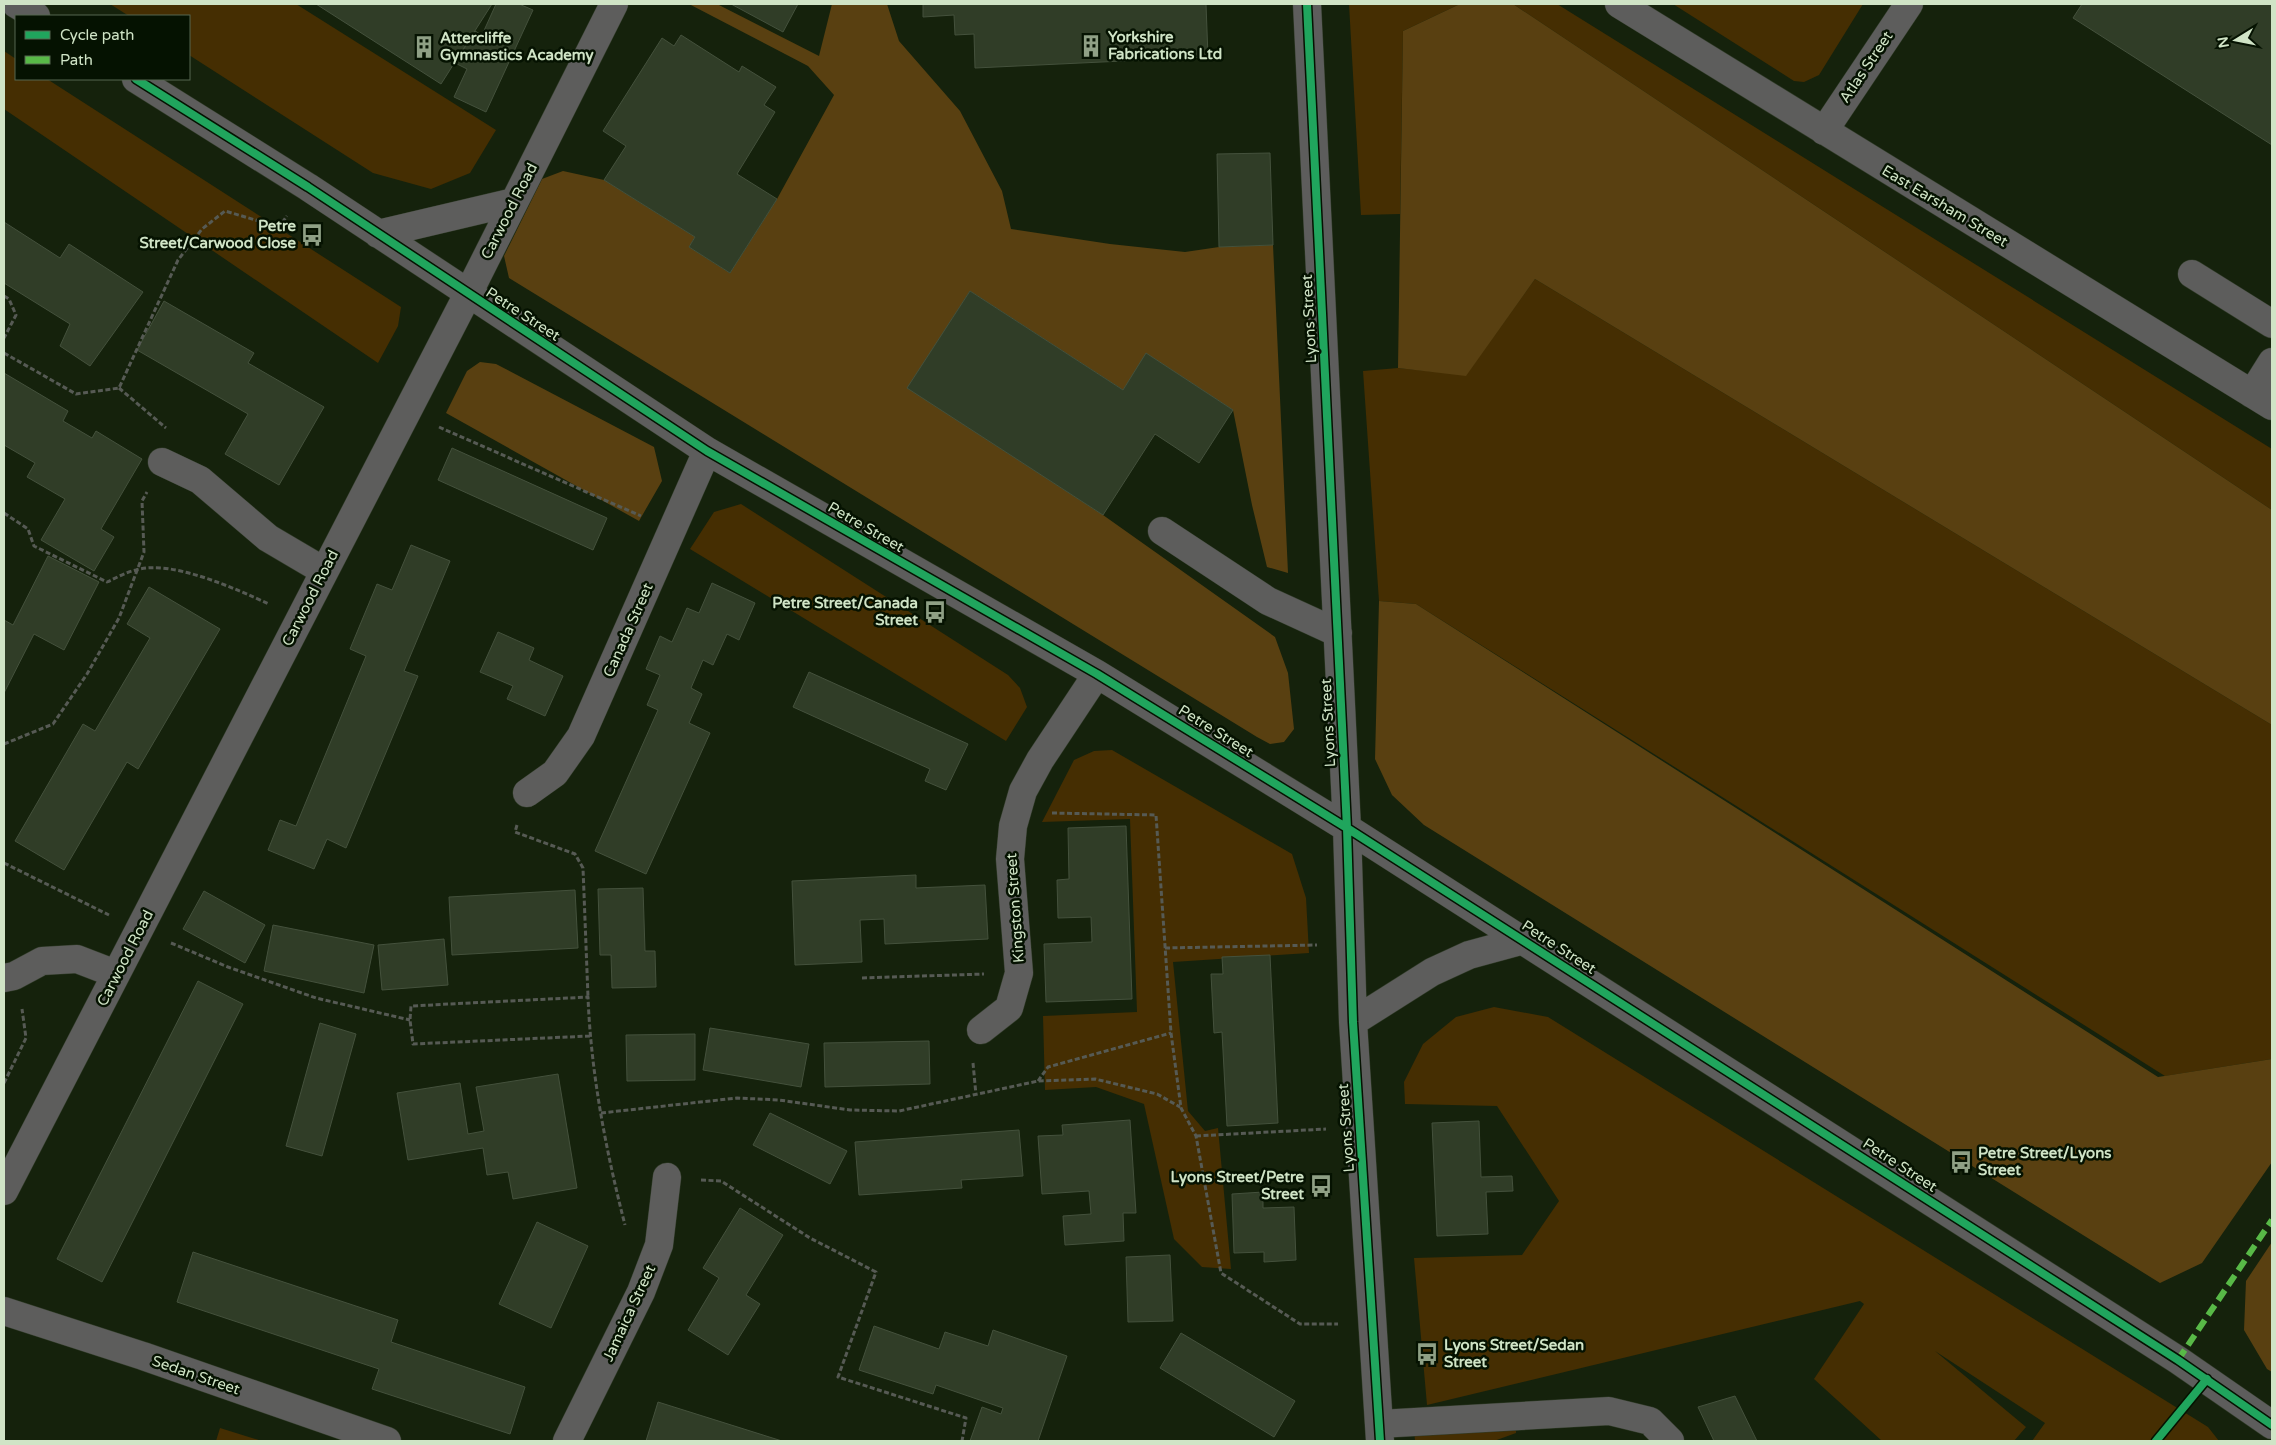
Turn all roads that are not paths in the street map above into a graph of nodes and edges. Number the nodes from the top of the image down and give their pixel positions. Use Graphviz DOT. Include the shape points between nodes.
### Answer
graph roads {
  1 [pos="16,4"];
  2 [pos="614,4"];
  3 [pos="1307,4"];
  4 [pos="1619,4"];
  5 [pos="1909,4"];
  6 [pos="34,15"];
  7 [pos="138,80"];
  8 [pos="1824,131"];
  9 [pos="514,202"];
  10 [pos="378,234"];
  11 [pos="2192,274"];
  12 [pos="468,294"];
  13 [pos="2272,324"];
  14 [pos="2272,362"];
  15 [pos="2262,400"];
  16 [pos="707,451"];
  17 [pos="162,462"];
  18 [pos="1162,531"];
  19 [pos="324,571"];
  20 [pos="1338,633"];
  21 [pos="1097,674"];
  22 [pos="527,793"];
  23 [pos="1347,828"];
  24 [pos="1524,940"];
  25 [pos="116,974"];
  26 [pos="9,977"];
  27 [pos="1353,1022"];
  28 [pos="981,1030"];
  29 [pos="667,1177"];
  30 [pos="4,1191"];
  31 [pos="4,1311"];
  32 [pos="2272,1424"];
  33 [pos="1380,1433"];
  34 [pos="387,1441"];
  35 [pos="567,1441"];
  36 [pos="1670,1441"];
  1 -- 6 [label="street"];
  2 -- 9 [label="street, Carwood Road"];
  3 -- 20 [label="street, Lyons Street"];
  4 -- 8 [label="street, East Earsham Street"];
  5 -- 8 [label="street, Atlas Street"];
  7 -- 10 [label="street, Petre Street"];
  8 -- 15 [label="street, East Earsham Street"];
  9 -- 10 [label="street"];
  9 -- 12 [label="street, Carwood Road"];
  10 -- 12 [label="street, Petre Street"];
  11 -- 13 [label="street"];
  12 -- 16 [label="street, Petre Street"];
  12 -- 19 [label="street, Carwood Road"];
  14 -- 15 [label="street"];
  16 -- 21 [label="street, Petre Street"];
  16 -- 22 [label="street, Canada Street" via="581,736 555,773"];
  17 -- 19 [label="street" via="200,480 268,538"];
  18 -- 20 [label="street" via="1268,601"];
  19 -- 25 [label="street, Carwood Road"];
  20 -- 23 [label="street, Lyons Street"];
  21 -- 23 [label="street, Petre Street"];
  21 -- 28 [label="street, Kingston Street" via="1040,760 1016,812 1010,859 1019,973 1009,1008"];
  23 -- 24 [label="street, Petre Street"];
  23 -- 27 [label="street, Lyons Street"];
  24 -- 27 [label="street, Petre Street" via="1469,955 1432,972"];
  24 -- 32 [label="street, Petre Street" via="2178,1360"];
  25 -- 26 [label="street" via="77,958 42,961"];
  25 -- 30 [label="street, Carwood Road"];
  27 -- 33 [label="street, Lyons Street"];
  29 -- 35 [label="street, Jamaica Street" via="659,1245 642,1292"];
  31 -- 34 [label="street, Sedan Street"];
  33 -- 36 [label="street" via="1608,1411 1650,1421"];
}
